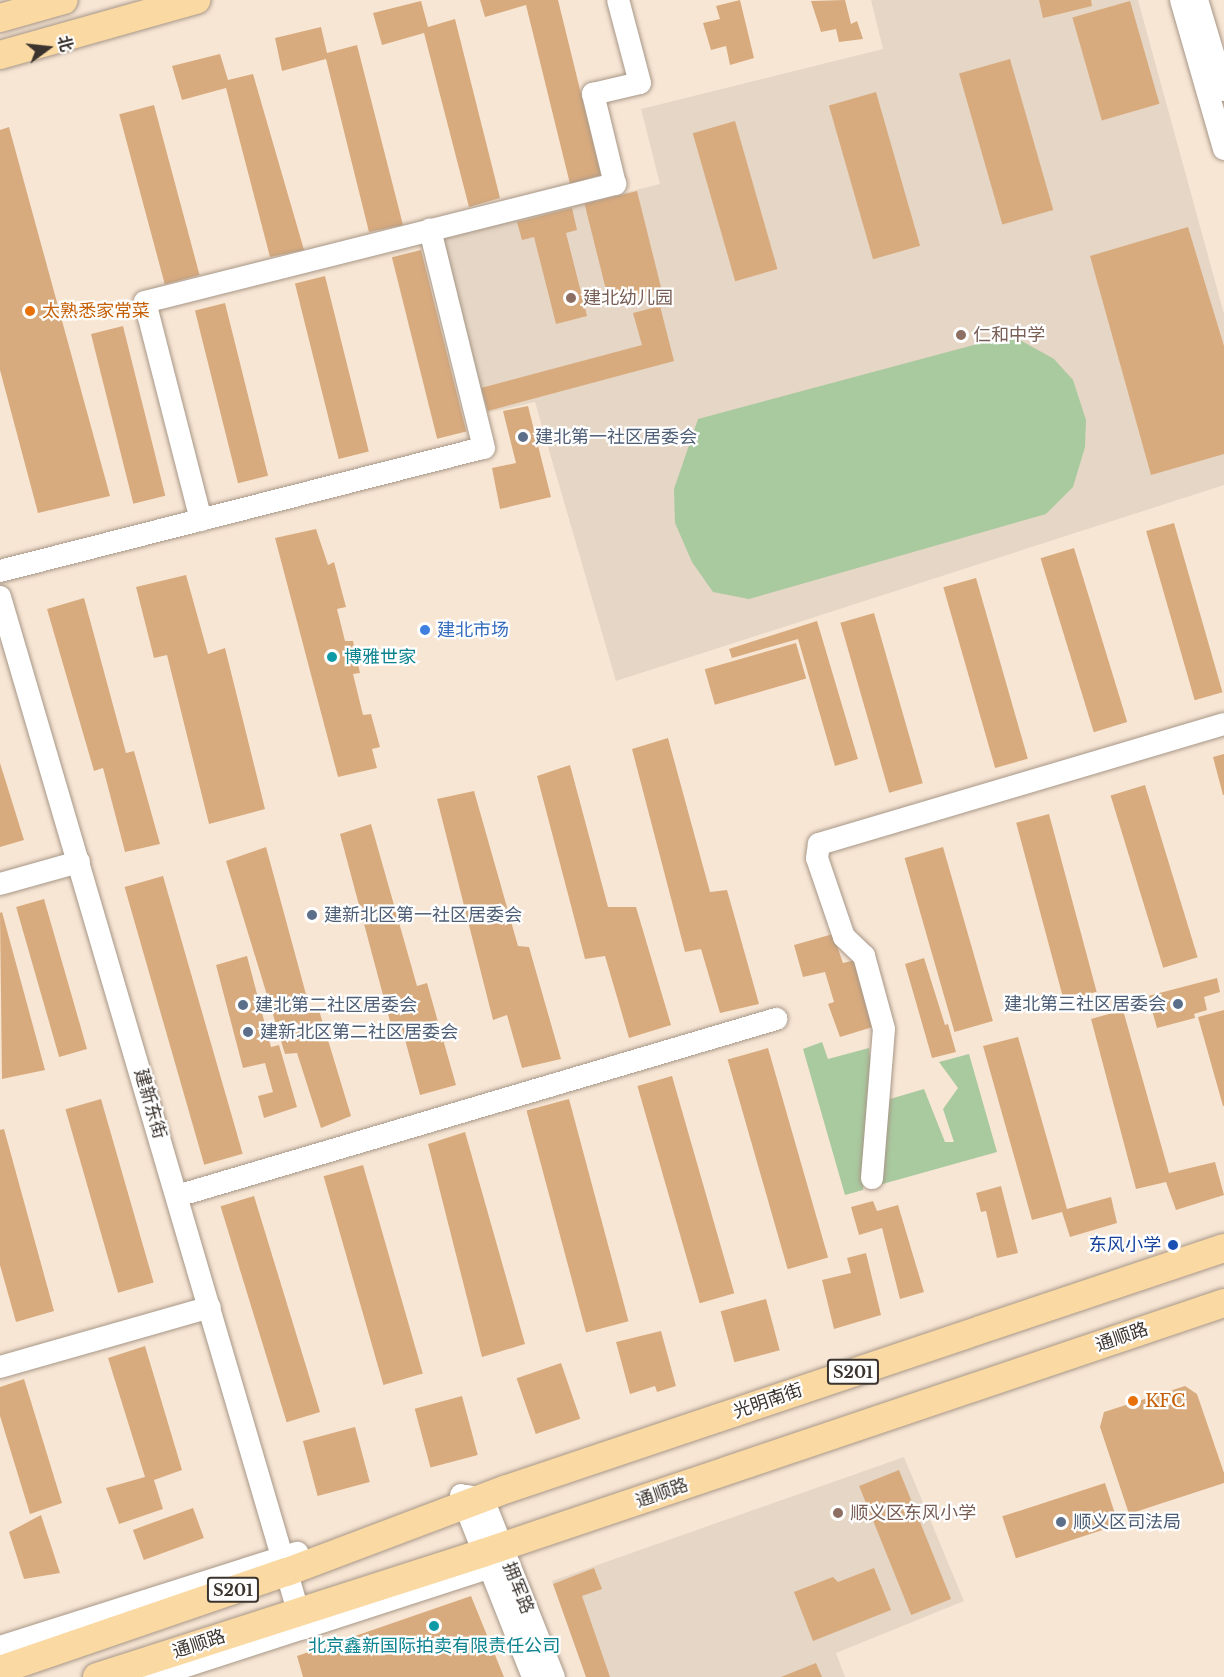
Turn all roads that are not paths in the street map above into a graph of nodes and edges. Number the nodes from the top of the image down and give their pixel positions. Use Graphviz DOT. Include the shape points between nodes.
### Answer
graph roads {
  1 [pos="64,0"];
  2 [pos="196,0"];
  3 [pos="618,0"];
  4 [pos="1180,0"];
  5 [pos="1197,0"];
  6 [pos="0,18"];
  7 [pos="0,55"];
  8 [pos="1224,90"];
  9 [pos="1224,149"];
  10 [pos="430,230"];
  11 [pos="201,520"];
  12 [pos="0,572"];
  13 [pos="0,597"];
  14 [pos="1224,724"];
  15 [pos="80,862"];
  16 [pos="0,884"];
  17 [pos="776,1020"];
  18 [pos="872,1178"];
  19 [pos="177,1196"];
  20 [pos="1224,1248"];
  21 [pos="1224,1303"];
  22 [pos="210,1307"];
  23 [pos="0,1367"];
  24 [pos="470,1500"];
  25 [pos="491,1556"];
  26 [pos="285,1565"];
  27 [pos="301,1619"];
  28 [pos="0,1647"];
  29 [pos="0,1670"];
  30 [pos="97,1677"];
  31 [pos="152,1677"];
  32 [pos="532,1677"];
  33 [pos="554,1677"];
  1 -- 6 [label="main road"];
  2 -- 7 [label="main road"];
  3 -- 10 [label="street" via="640,83 592,94 615,184"];
  4 -- 9 [label="street"];
  5 -- 8 [label="street"];
  10 -- 11 [label="street" via="484,448"];
  10 -- 11 [label="street" via="145,302"];
  11 -- 12 [label="street"];
  13 -- 15 [label="street, 建新东街"];
  14 -- 18 [label="street" via="819,844 817,858 844,937 864,956 884,1029"];
  15 -- 16 [label="street"];
  15 -- 19 [label="street, 建新东街"];
  17 -- 19 [label="street"];
  19 -- 22 [label="street, 建新东街"];
  20 -- 24 [label="main road, 光明南街 / S201"];
  21 -- 25 [label="main road, 通顺路 / S201"];
  22 -- 23 [label="street"];
  22 -- 26 [label="street, 建新东街"];
  24 -- 25 [label="street, 拥军路"];
  24 -- 26 [label="main road, S201"];
  25 -- 27 [label="main road, 通顺路 / S201"];
  25 -- 32 [label="street"];
  25 -- 33 [label="street, 拥军路"];
  26 -- 27 [label="street, 建新东街"];
  26 -- 28 [label="street"];
  26 -- 29 [label="main road, S201"];
  27 -- 30 [label="main road, 通顺路 / S201"];
  27 -- 31 [label="street"];
}
